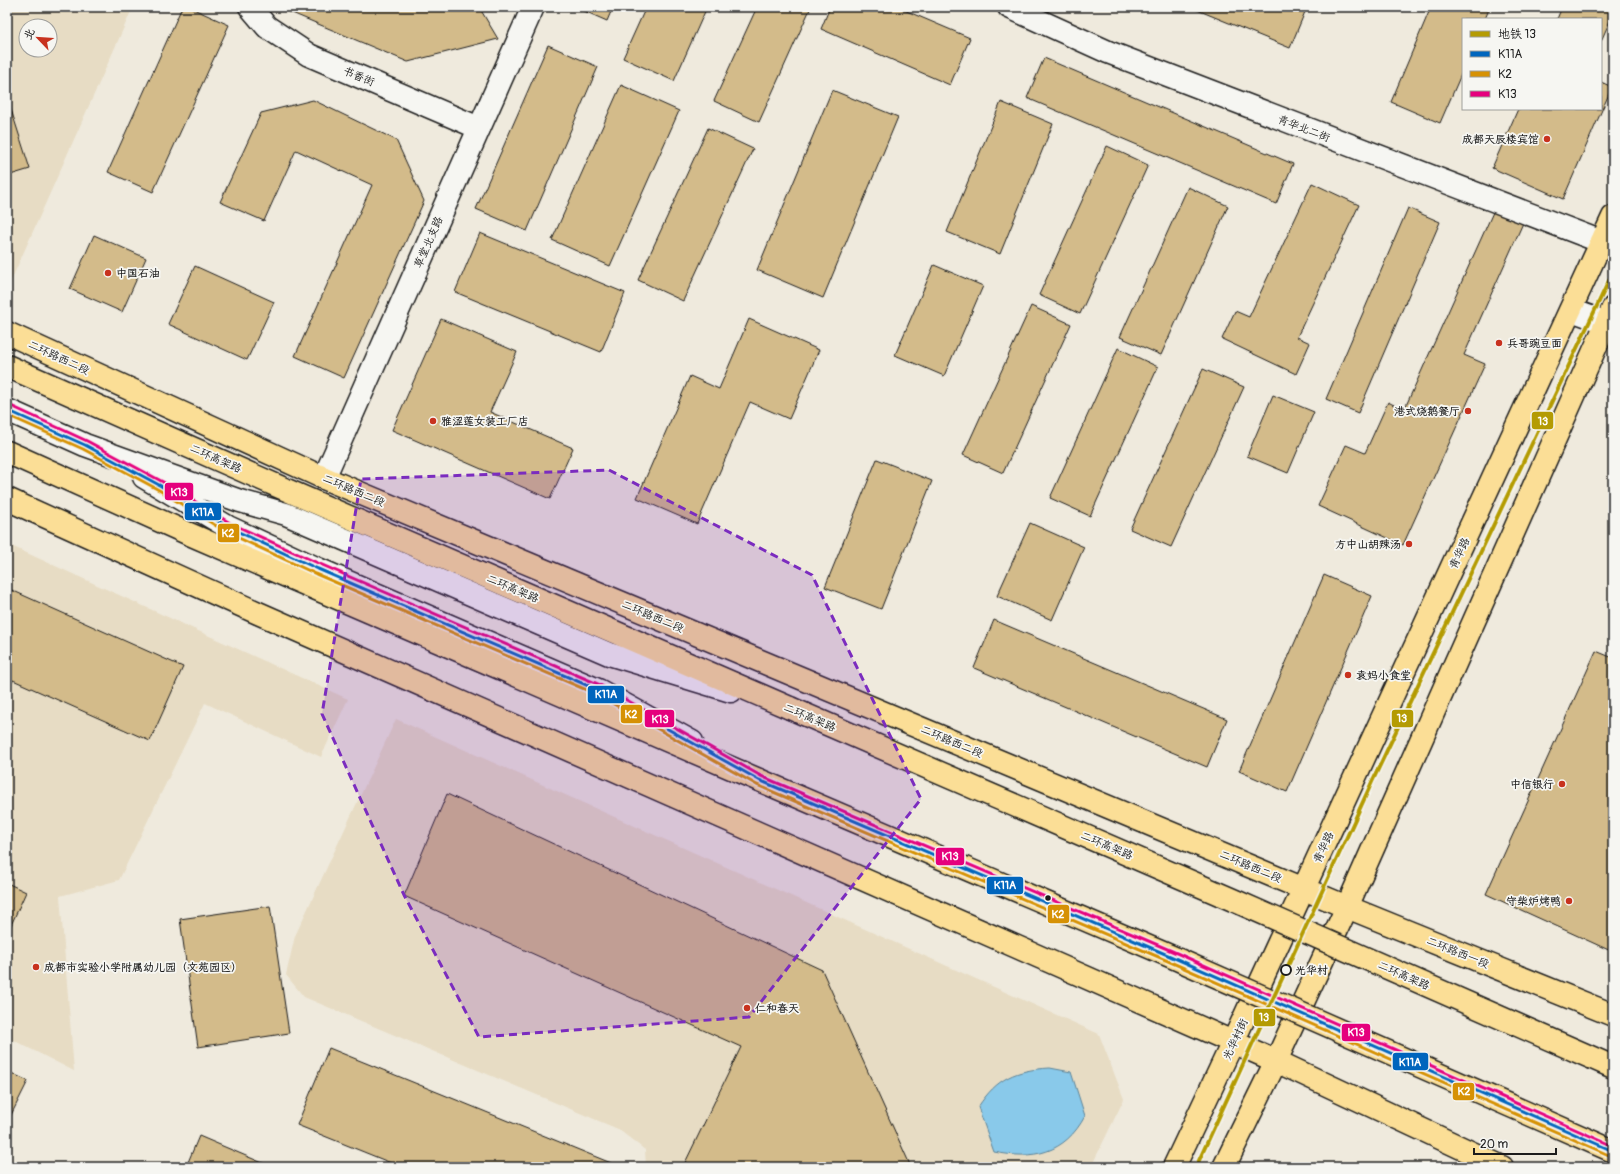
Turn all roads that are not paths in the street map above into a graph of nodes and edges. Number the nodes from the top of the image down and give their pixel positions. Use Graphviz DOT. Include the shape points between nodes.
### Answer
graph roads {
  1 [pos="250,7"];
  2 [pos="533,7"];
  3 [pos="1009,7"];
  4 [pos="479,128"];
  5 [pos="1613,217"];
  6 [pos="1602,242"];
  7 [pos="1571,310"];
  8 [pos="1611,318"];
  9 [pos="7,333"];
  10 [pos="7,366"];
  11 [pos="7,410"];
  12 [pos="85,445"];
  13 [pos="7,452"];
  14 [pos="324,478"];
  15 [pos="7,499"];
  16 [pos="790,708"];
  17 [pos="759,780"];
  18 [pos="1304,889"];
  19 [pos="1347,907"];
  20 [pos="1613,1015"];
  21 [pos="1234,1042"];
  22 [pos="1276,1061"];
  23 [pos="1613,1067"];
  24 [pos="1613,1151"];
  25 [pos="1174,1167"];
  26 [pos="1224,1167"];
  27 [pos="1502,1167"];
  1 -- 4 [label="street, 书香街" via="268,27 309,55"];
  2 -- 4 [label="street, 草堂北支路"];
  3 -- 6 [label="street, 青华北二街" via="1108,52"];
  4 -- 14 [label="street, 草堂北支路"];
  5 -- 6 [label="main road, 青华路"];
  6 -- 7 [label="main road, 青华路"];
  7 -- 8 [label="street"];
  7 -- 18 [label="main road, 青华路"];
  8 -- 19 [label="main road"];
  9 -- 14 [label="main road, 二环路西二段"];
  10 -- 16 [label="main road, 二环高架路"];
  11 -- 12 [label="street"];
  12 -- 16 [label="street" via="240,501 286,514 609,654"];
  12 -- 17 [label="street" via="161,486 228,527 318,569 598,690"];
  13 -- 17 [label="main road" via="187,533"];
  14 -- 18 [label="main road, 二环路西二段"];
  15 -- 21 [label="main road" via="266,616"];
  16 -- 23 [label="main road, 二环高架路, bridge"];
  17 -- 24 [label="main road, bridge" via="1163,953"];
  18 -- 19 [label="main road, 二环路西一段"];
  18 -- 21 [label="main road, 光华村街"];
  19 -- 20 [label="main road, 二环路西一段"];
  19 -- 22 [label="main road"];
  21 -- 22 [label="main road"];
  21 -- 25 [label="main road, 光华村街"];
  22 -- 26 [label="main road"];
  22 -- 27 [label="main road"];
}
